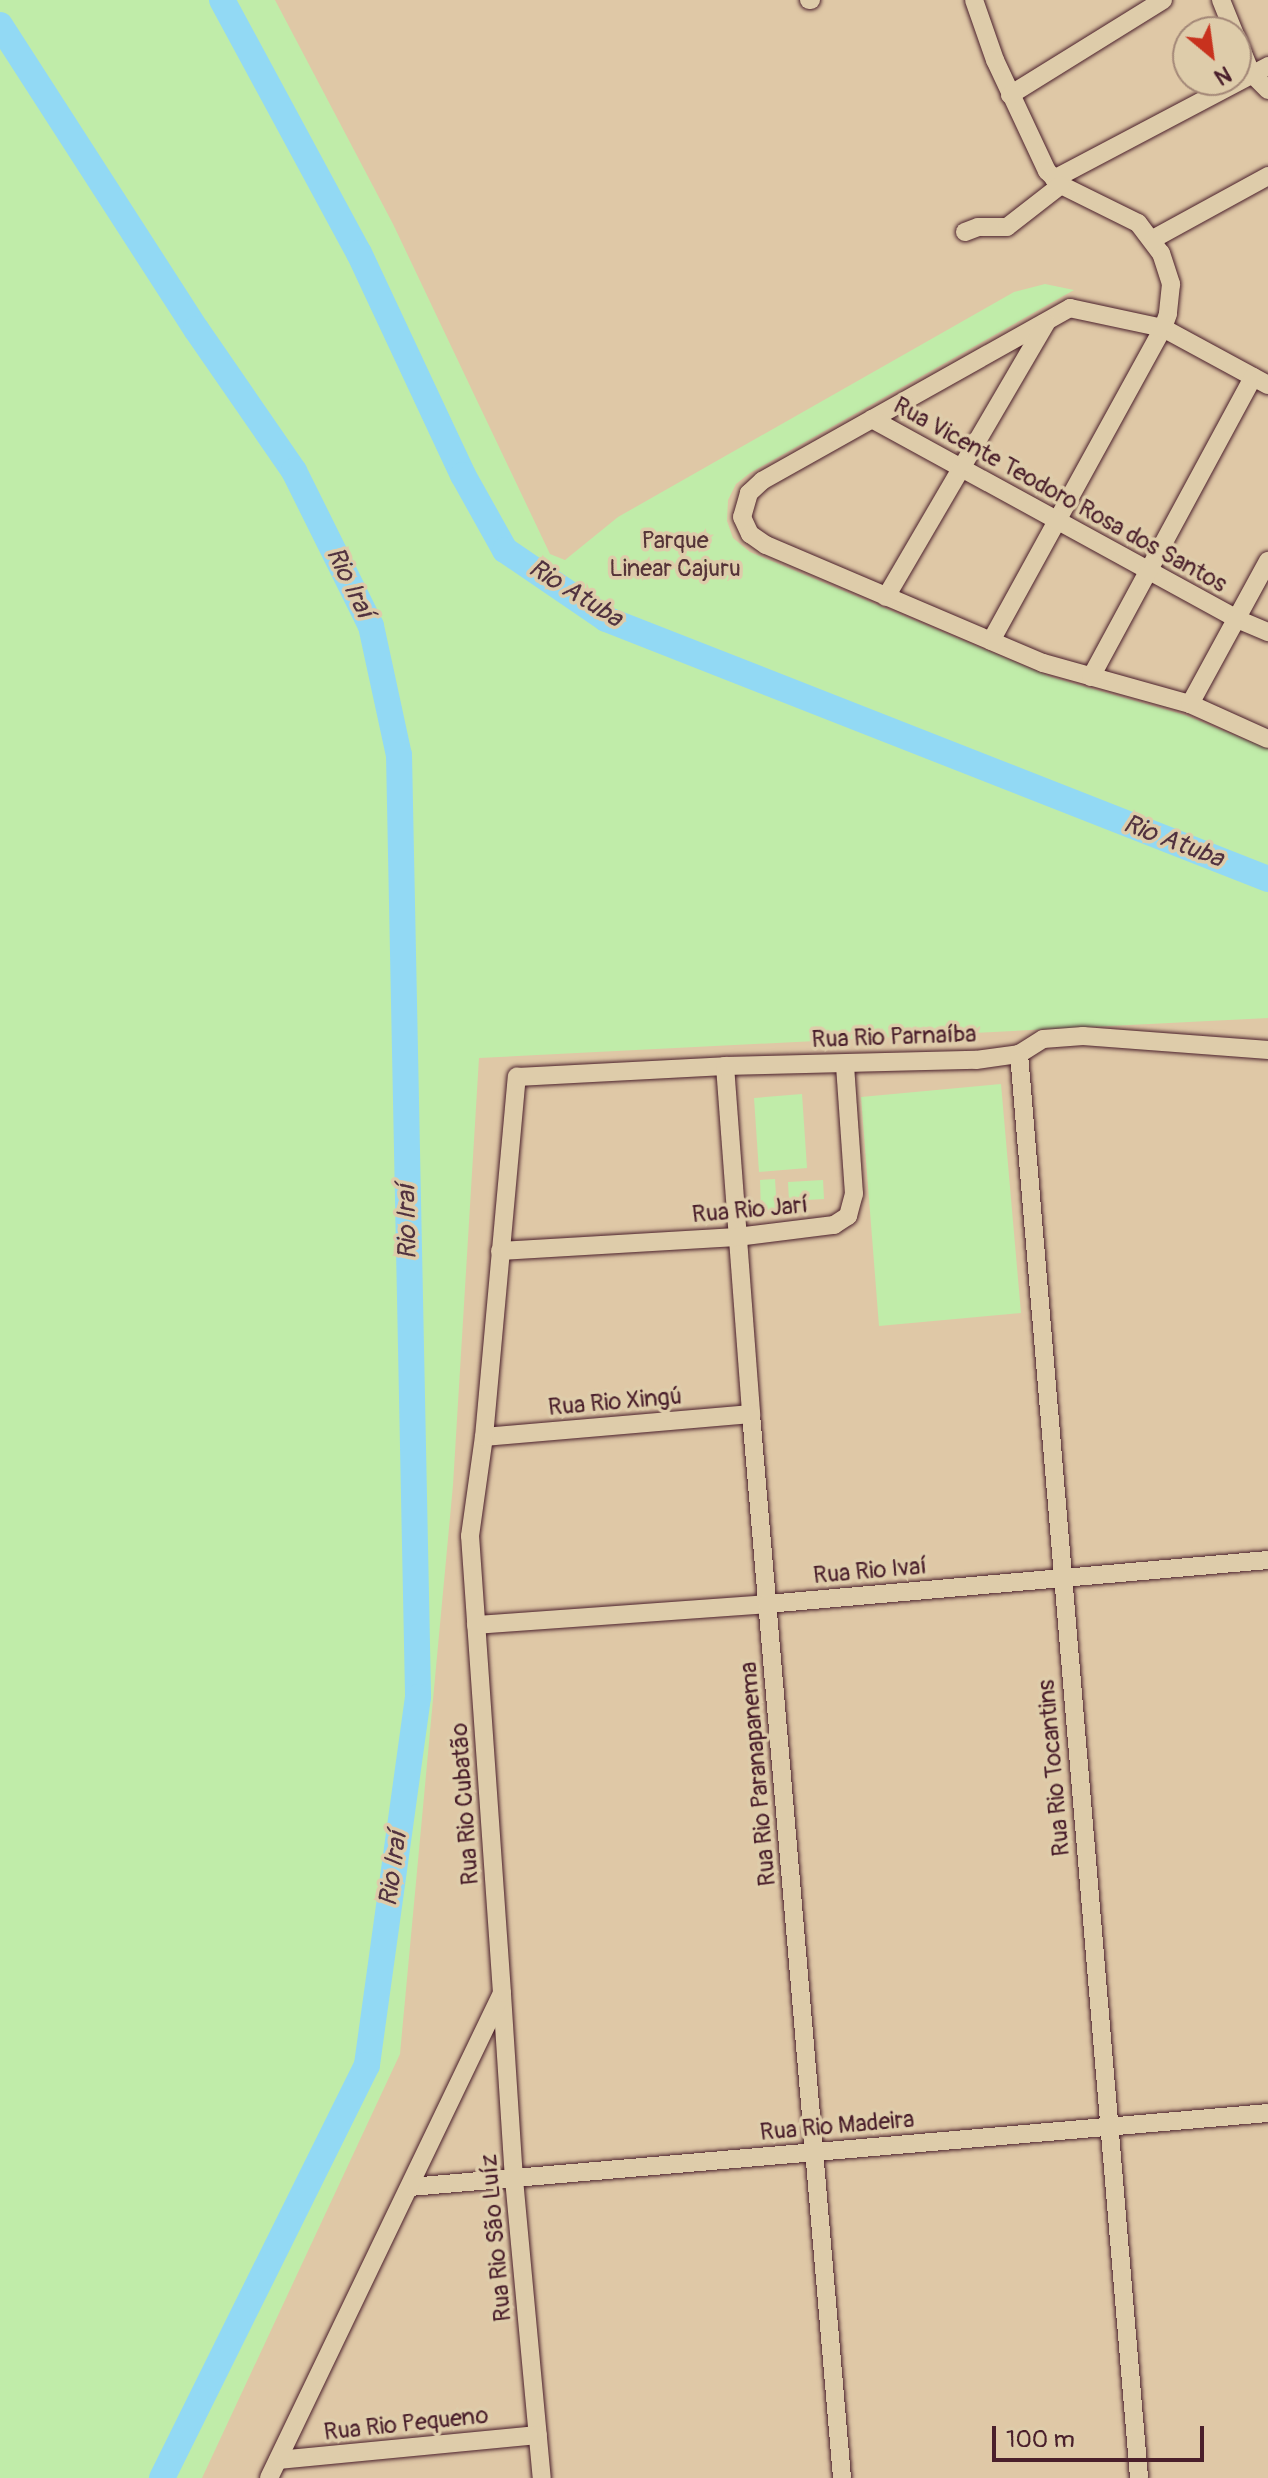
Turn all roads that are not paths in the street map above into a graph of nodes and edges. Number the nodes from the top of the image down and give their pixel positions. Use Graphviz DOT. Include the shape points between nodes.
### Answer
graph roads {
  1 [pos="974,0"];
  2 [pos="1163,0"];
  3 [pos="1260,69"];
  4 [pos="1268,90"];
  5 [pos="1010,95"];
  6 [pos="1268,176"];
  7 [pos="1058,182"];
  8 [pos="965,232"];
  9 [pos="1153,239"];
  10 [pos="1047,321"];
  11 [pos="1163,328"];
  12 [pos="1260,381"];
  13 [pos="872,419"];
  14 [pos="960,468"];
  15 [pos="1057,521"];
  16 [pos="1268,561"];
  17 [pos="1148,570"];
  18 [pos="886,597"];
  19 [pos="1237,619"];
  20 [pos="1268,632"];
  21 [pos="991,641"];
  22 [pos="1091,677"];
  23 [pos="1190,704"];
  24 [pos="1268,739"];
  25 [pos="1268,1050"];
  26 [pos="1019,1054"];
  27 [pos="845,1064"];
  28 [pos="725,1066"];
  29 [pos="517,1077"];
  30 [pos="737,1237"];
  31 [pos="500,1251"];
  32 [pos="751,1414"];
  33 [pos="484,1437"];
  34 [pos="1268,1560"];
  35 [pos="1062,1578"];
  36 [pos="767,1604"];
  37 [pos="476,1625"];
  38 [pos="502,1993"];
  39 [pos="1268,2113"];
  40 [pos="1110,2128"];
  41 [pos="815,2152"];
  42 [pos="514,2179"];
  43 [pos="410,2187"];
  44 [pos="538,2435"];
  45 [pos="278,2460"];
  46 [pos="269,2478"];
  47 [pos="542,2478"];
  48 [pos="842,2478"];
  49 [pos="1139,2478"];
  1 -- 5 [label="street"];
  2 -- 5 [label="street"];
  3 -- 4 [label="street"];
  3 -- 7 [label="street"];
  5 -- 7 [label="street"];
  6 -- 9 [label="street"];
  7 -- 8 [label="street" via="1007,227"];
  7 -- 9 [label="street" via="1127,215"];
  9 -- 11 [label="street" via="1171,284"];
  10 -- 11 [label="street" via="1070,308"];
  10 -- 13 [label="street"];
  10 -- 14 [label="street"];
  11 -- 12 [label="street"];
  11 -- 15 [label="street"];
  12 -- 17 [label="street"];
  13 -- 14 [label="street, Rua Vicente Teodoro Rosa dos Santos"];
  13 -- 18 [label="street" via="755,486 744,501 742,517 758,541"];
  14 -- 15 [label="street, Rua Vicente Teodoro Rosa dos Santos"];
  14 -- 18 [label="street"];
  15 -- 17 [label="street, Rua Vicente Teodoro Rosa dos Santos"];
  15 -- 21 [label="street"];
  16 -- 19 [label="street"];
  17 -- 19 [label="street, Rua Vicente Teodoro Rosa dos Santos"];
  17 -- 22 [label="street"];
  18 -- 21 [label="street"];
  19 -- 20 [label="street, Rua Vicente Teodoro Rosa dos Santos"];
  19 -- 23 [label="street"];
  21 -- 22 [label="street"];
  22 -- 23 [label="street"];
  23 -- 24 [label="street"];
  25 -- 26 [label="street, Rua Rio Parnaíba" via="1083,1036 1043,1039"];
  26 -- 27 [label="street, Rua Rio Parnaíba"];
  26 -- 35 [label="street, Rua Rio Tocantins"];
  27 -- 28 [label="street, Rua Rio Parnaíba"];
  27 -- 30 [label="street, Rua Rio Jarí" via="854,1194 848,1216 834,1225"];
  28 -- 29 [label="street, Rua Rio Parnaíba"];
  28 -- 30 [label="street, Rua Rio Paranapanema"];
  29 -- 31 [label="street, Rua Rio Cubatão"];
  30 -- 31 [label="street, Rua Rio Jarí"];
  30 -- 32 [label="street, Rua Rio Paranapanema"];
  31 -- 33 [label="street, Rua Rio Cubatão"];
  32 -- 33 [label="street, Rua Rio Xingú"];
  32 -- 36 [label="street, Rua Rio Paranapanema"];
  33 -- 37 [label="street, Rua Rio Cubatão" via="470,1536"];
  34 -- 35 [label="street, Rua Rio Ivaí"];
  35 -- 36 [label="street, Rua Rio Ivaí"];
  35 -- 40 [label="street, Rua Rio Tocantins"];
  36 -- 37 [label="street, Rua Rio Ivaí"];
  36 -- 41 [label="street, Rua Rio Paranapanema"];
  37 -- 38 [label="street, Rua Rio Cubatão"];
  38 -- 42 [label="street, Rua Rio São Luíz"];
  38 -- 43 [label="street, Rua Rio Cubatão"];
  39 -- 40 [label="street, Rua Rio Madeira"];
  40 -- 41 [label="street, Rua Rio Madeira"];
  40 -- 49 [label="street, Rua Rio Tocantins"];
  41 -- 42 [label="street, Rua Rio Madeira"];
  41 -- 48 [label="street, Rua Rio Paranapanema"];
  42 -- 43 [label="street, Rua Rio Madeira"];
  42 -- 44 [label="street, Rua Rio São Luíz"];
  43 -- 45 [label="street, Rua Rio Cubatão"];
  44 -- 45 [label="street, Rua Rio Pequeno"];
  44 -- 47 [label="street, Rua Rio São Luíz"];
  45 -- 46 [label="street, Rua Rio Cubatão"];
}
